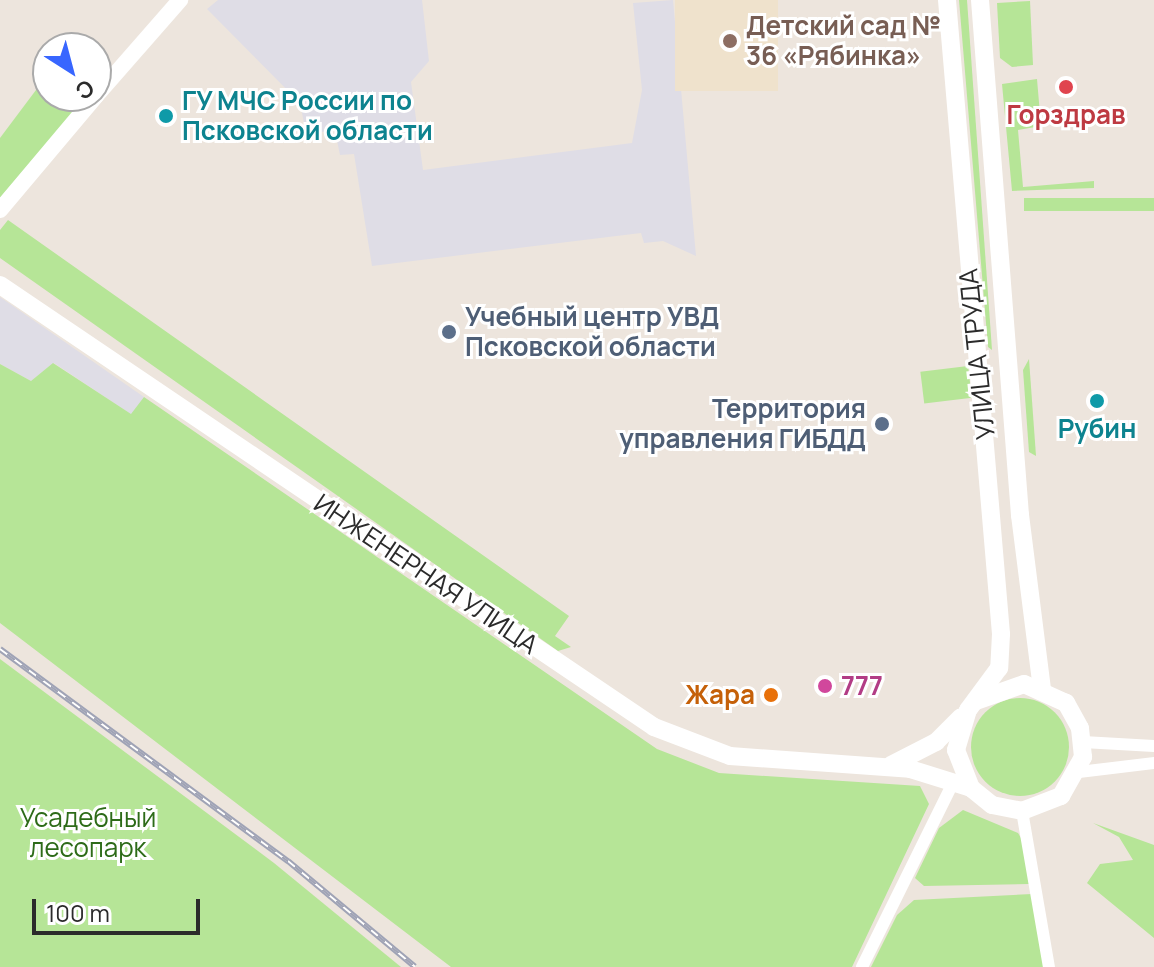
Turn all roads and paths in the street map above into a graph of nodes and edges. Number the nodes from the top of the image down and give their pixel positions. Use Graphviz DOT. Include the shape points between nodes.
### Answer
graph roads {
  1 [pos="180,0"];
  2 [pos="947,0"];
  3 [pos="980,0"];
  4 [pos="112,78"];
  5 [pos="83,112"];
  6 [pos="0,210"];
  7 [pos="0,285"];
  8 [pos="1042,688"];
  9 [pos="972,706"];
  10 [pos="1083,742"];
  11 [pos="1154,746"];
  12 [pos="1154,763"];
  13 [pos="888,766"];
  14 [pos="1079,772"];
  15 [pos="962,785"];
  16 [pos="1022,811"];
  17 [pos="862,967"];
  18 [pos="1049,967"];
  1 -- 4 [label="street"];
  2 -- 9 [label="main road, УЛИЦА ТРУДА" via="1001,634 999,668"];
  3 -- 8 [label="main road, УЛИЦА ТРУДА" via="1030,629"];
  5 -- 6 [label="street"];
  7 -- 13 [label="main road, ИНЖЕНЕРНАЯ УЛИЦА" via="654,727 730,756"];
  8 -- 9 [label="main road" via="1007,685"];
  8 -- 10 [label="main road" via="1074,714"];
  9 -- 13 [label="main road" via="936,742"];
  9 -- 15 [label="main road" via="956,750"];
  10 -- 11 [label="street"];
  10 -- 14 [label="main road"];
  12 -- 14 [label="street"];
  13 -- 15 [label="main road, ИНЖЕНЕРНАЯ УЛИЦА"];
  14 -- 16 [label="main road" via="1061,796"];
  15 -- 16 [label="main road, ИНЖЕНЕРНАЯ УЛИЦА" via="992,805"];
  15 -- 17 [label="street"];
  16 -- 18 [label="street"];
}
